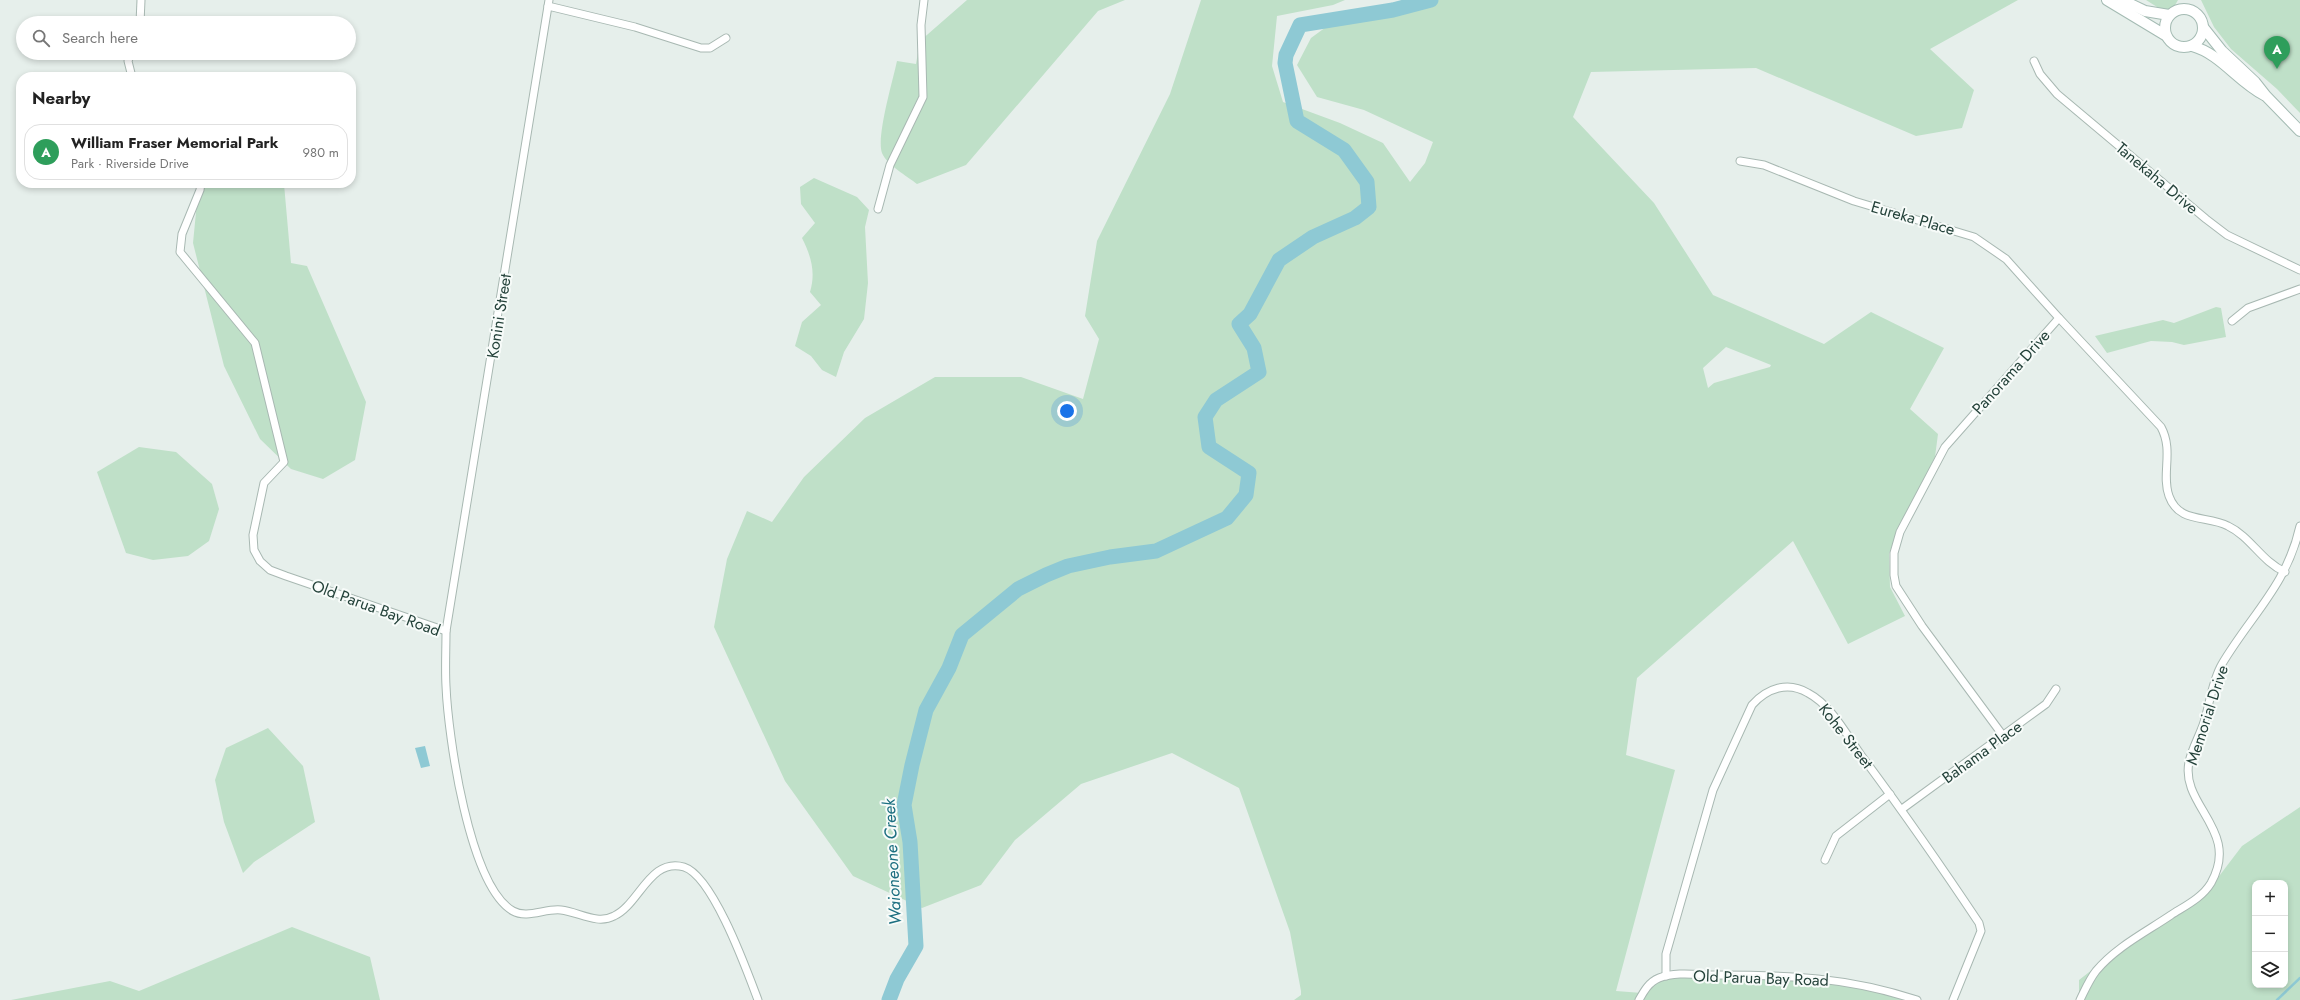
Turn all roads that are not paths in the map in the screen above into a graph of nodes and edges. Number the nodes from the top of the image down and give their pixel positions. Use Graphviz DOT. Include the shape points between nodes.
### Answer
graph roads {
  1 [pos="141,0"];
  2 [pos="924,0"];
  3 [pos="2107,0"];
  4 [pos="2122,0"];
  5 [pos="2193,0"];
  6 [pos="549,3"];
  7 [pos="2180,5"];
  8 [pos="2194,11"];
  9 [pos="2169,15"];
  10 [pos="140,16"];
  11 [pos="2203,27"];
  12 [pos="2165,35"];
  13 [pos="726,38"];
  14 [pos="2192,46"];
  15 [pos="128,60"];
  16 [pos="2034,61"];
  17 [pos="131,72"];
  18 [pos="2266,96"];
  19 [pos="2300,131"];
  20 [pos="1740,161"];
  21 [pos="199,188"];
  22 [pos="878,209"];
  23 [pos="2300,270"];
  24 [pos="2300,289"];
  25 [pos="2059,318"];
  26 [pos="2232,321"];
  27 [pos="2300,526"];
  28 [pos="2285,572"];
  29 [pos="446,631"];
  30 [pos="2056,689"];
  31 [pos="2004,737"];
  32 [pos="1890,794"];
  33 [pos="1902,809"];
  34 [pos="1826,860"];
  35 [pos="1666,976"];
  36 [pos="1893,992"];
  37 [pos="758,1000"];
  38 [pos="1639,1000"];
  39 [pos="1896,1000"];
  40 [pos="1917,1000"];
  41 [pos="1953,1000"];
  42 [pos="2080,1000"];
  1 -- 10 [label="street"];
  2 -- 22 [label="street" via="923,97 890,165"];
  3 -- 12 [label="main road"];
  4 -- 9 [label="main road" via="2145,11"];
  5 -- 8 [label="main road"];
  6 -- 13 [label="street" via="701,48 710,48"];
  6 -- 29 [label="street, Konini Street"];
  7 -- 8 [label="main road"];
  7 -- 9 [label="main road"];
  8 -- 11 [label="main road" via="2200,17"];
  9 -- 12 [label="main road"];
  11 -- 14 [label="main road" via="2201,36"];
  11 -- 18 [label="main road" via="2222,51"];
  12 -- 14 [label="main road" via="2179,46"];
  14 -- 18 [label="main road" via="2208,52 2250,88"];
  15 -- 17 [label="street"];
  16 -- 23 [label="street, Tanekaha Drive" via="2040,74 2056,94 2206,219 2227,235"];
  18 -- 19 [label="main road"];
  20 -- 25 [label="street, Eureka Place" via="1764,165 1854,201 1974,237 2006,259"];
  21 -- 29 [label="street, Old Parua Bay Road" via="182,234 180,252 255,343 284,462 264,483 253,535 254,550 260,561 270,570"];
  24 -- 26 [label="street" via="2248,308"];
  25 -- 28 [label="street, Panorama Drive" via="2161,427 2168,448 2168,494 2177,510 2188,516 2228,526 2244,537 2266,561"];
  25 -- 31 [label="street, Panorama Drive" via="1945,447 1900,532 1894,553 1896,586 1922,626"];
  27 -- 28 [label="street, Memorial Drive"];
  28 -- 42 [label="street, Memorial Drive" via="2221,666 2190,759 2190,784 2218,837 2217,865 2212,882 2198,898 2106,960 2091,978"];
  29 -- 37 [label="street, Old Parua Bay Road" via="447,703 463,800 477,854 486,877 501,901 522,914 560,910 597,919 610,918 621,913 654,875 672,866 684,867 701,877 709,888"];
  30 -- 31 [label="street, Bahama Place" via="2046,704"];
  31 -- 33 [label="street, Bahama Place"];
  32 -- 33 [label="street, Kohe Street"];
  32 -- 34 [label="street" via="1836,836"];
  32 -- 35 [label="street, Kohe Street" via="1828,709 1809,693 1789,686 1769,690 1760,696 1746,716 1713,790 1666,954"];
  33 -- 41 [label="street, Kohe Street" via="1980,923 1981,931"];
  35 -- 36 [label="street, Old Parua Bay Road" via="1688,974 1815,977"];
  35 -- 38 [label="street, Old Parua Bay Road" via="1648,985"];
  36 -- 39 [label="street"];
  36 -- 40 [label="street, Old Parua Bay Road"];
}
